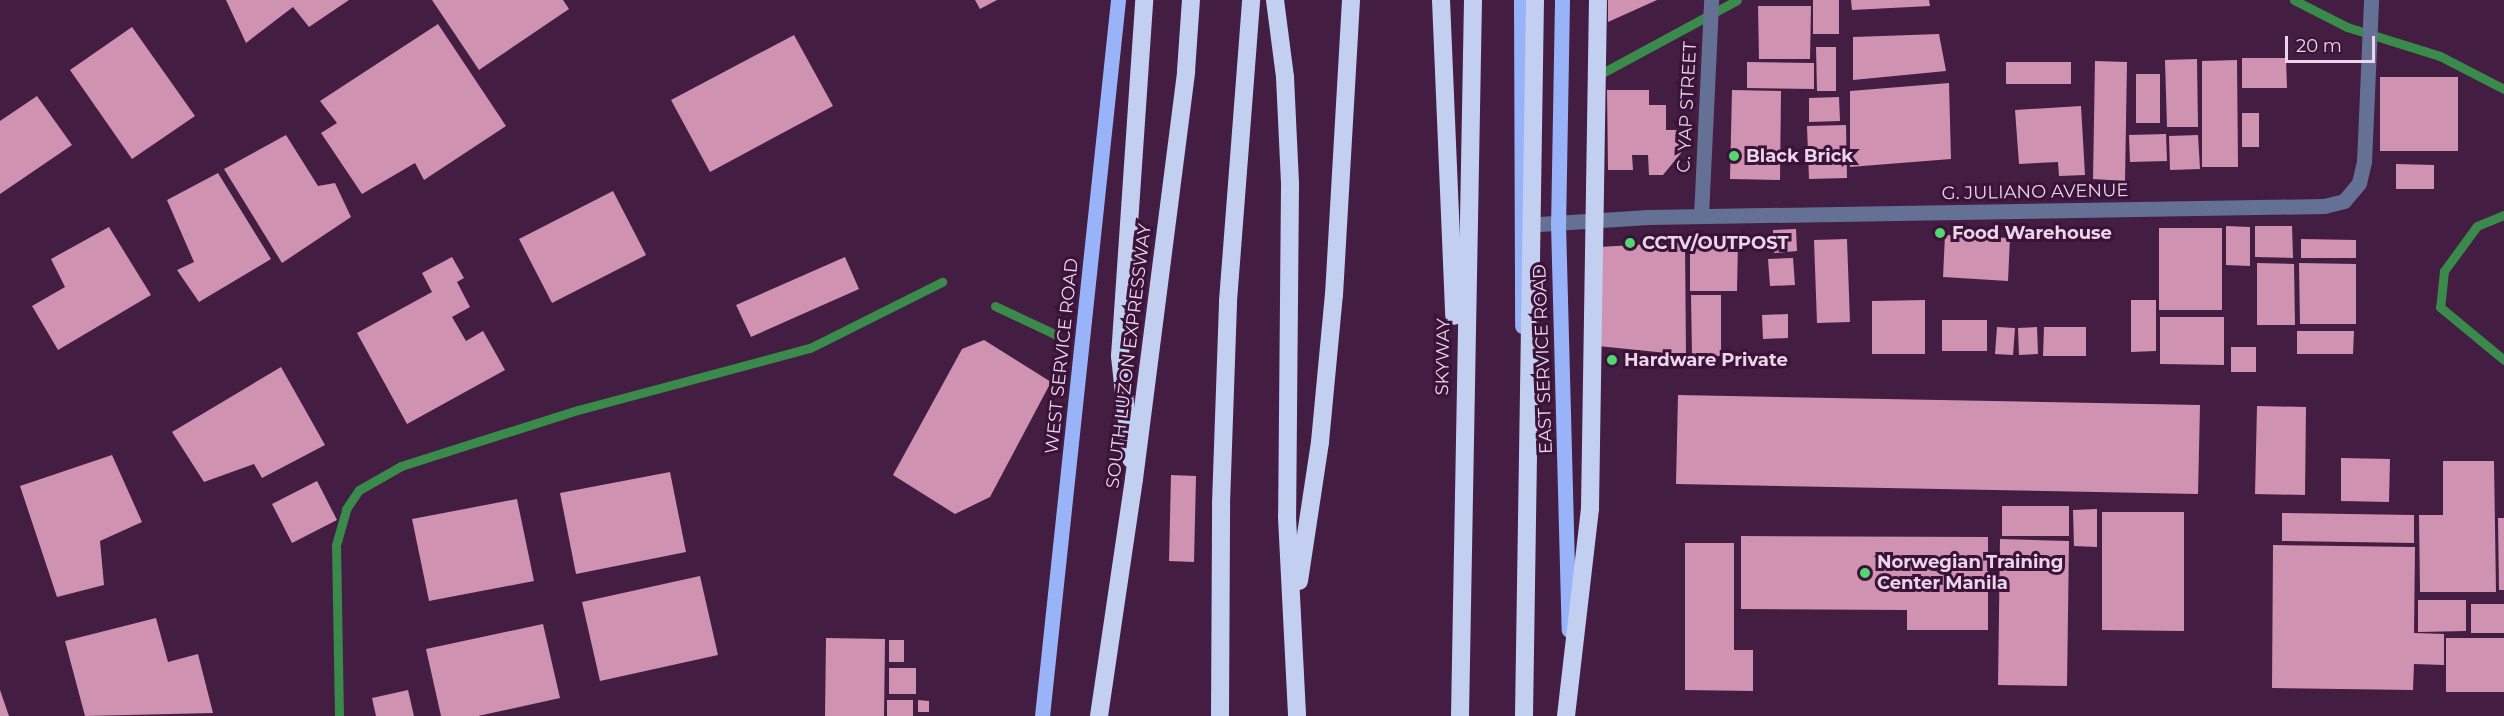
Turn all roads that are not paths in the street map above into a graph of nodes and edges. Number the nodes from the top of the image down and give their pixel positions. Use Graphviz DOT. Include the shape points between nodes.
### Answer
graph roads {
  1 [pos="1118,0"];
  2 [pos="1144,0"];
  3 [pos="1191,0"];
  4 [pos="1251,0"];
  5 [pos="1275,0"];
  6 [pos="1351,0"];
  7 [pos="1441,0"];
  8 [pos="1473,0"];
  9 [pos="1521,0"];
  10 [pos="1534,0"];
  11 [pos="1563,0"];
  12 [pos="1598,0"];
  13 [pos="1711,0"];
  14 [pos="2371,0"];
  15 [pos="1701,216"];
  16 [pos="1558,223"];
  17 [pos="1520,225"];
  18 [pos="1462,474"];
  19 [pos="1134,479"];
  20 [pos="1293,622"];
  21 [pos="1042,716"];
  22 [pos="1099,716"];
  23 [pos="1220,716"];
  24 [pos="1297,716"];
  25 [pos="1460,716"];
  26 [pos="1524,716"];
  27 [pos="1530,716"];
  28 [pos="1566,716"];
  29 [pos="1571,716"];
  1 -- 21 [label="main road, WEST SERVICE ROAD"];
  2 -- 19 [label="highway" via="1120,356"];
  3 -- 19 [label="highway, SOUTH LUZON EXPRESSWAY" via="1186,71"];
  4 -- 23 [label="highway" via="1228,301 1221,504"];
  5 -- 20 [label="highway" via="1285,77 1290,185 1287,517"];
  6 -- 20 [label="highway" via="1333,306 1320,442"];
  7 -- 18 [label="highway"];
  8 -- 18 [label="highway, SKYWAY"];
  9 -- 17 [label="main road, EAST SERVICE ROAD"];
  10 -- 26 [label="highway, bridge"];
  11 -- 16 [label="main road, EAST SERVICE ROAD"];
  12 -- 28 [label="highway, bridge" via="1590,508"];
  13 -- 15 [label="street, C. YAP STREET"];
  14 -- 15 [label="street, G. JULIANO AVENUE" via="2364,162 2359,183 2344,201 2324,206"];
  15 -- 16 [label="street, G. JULIANO AVENUE"];
  16 -- 17 [label="street, G. JULIANO AVENUE"];
  16 -- 29 [label="main road, EAST SERVICE ROAD"];
  17 -- 27 [label="main road, EAST SERVICE ROAD"];
  18 -- 25 [label="highway, SKYWAY"];
  19 -- 22 [label="highway, SOUTH LUZON EXPRESSWAY"];
  20 -- 24 [label="highway"];
}
